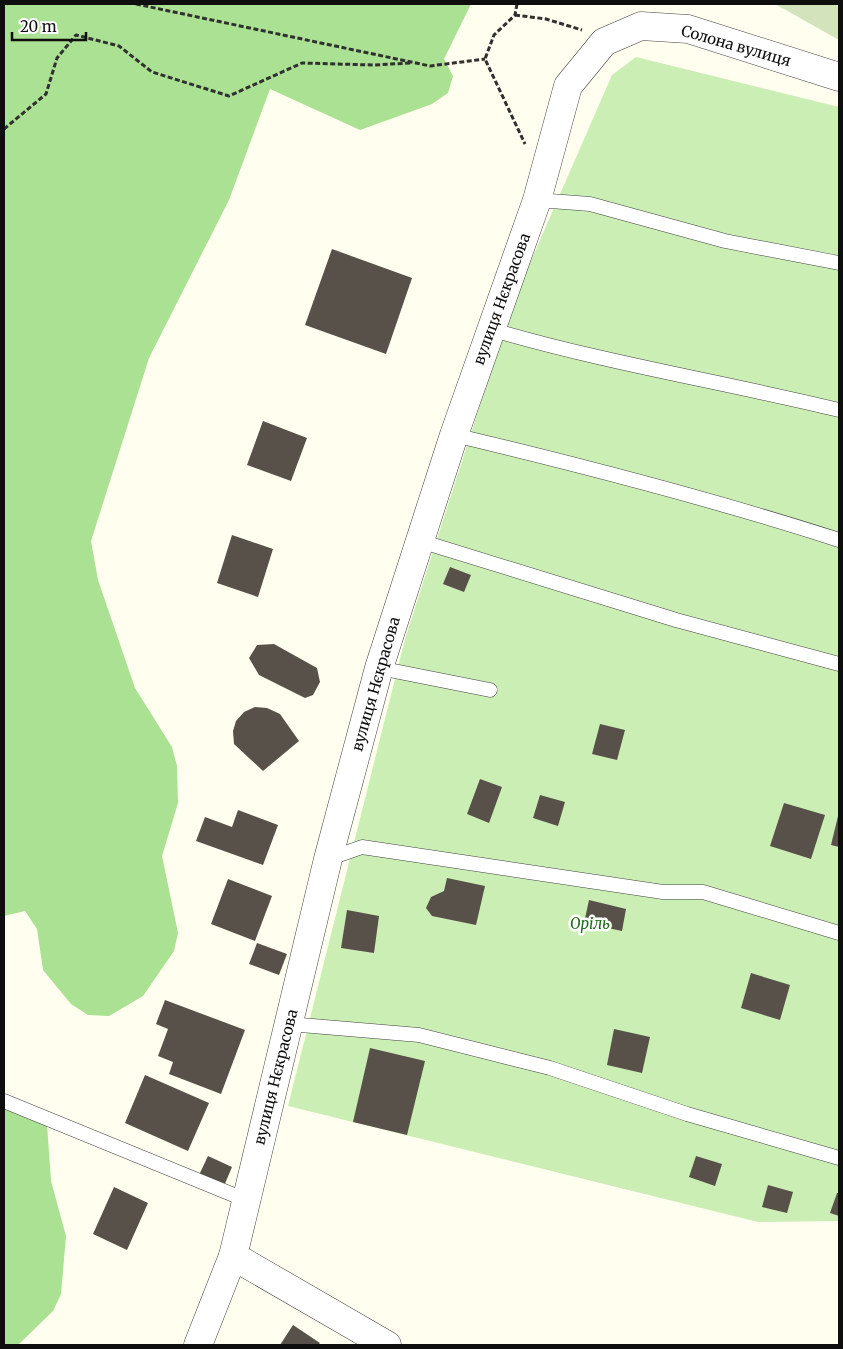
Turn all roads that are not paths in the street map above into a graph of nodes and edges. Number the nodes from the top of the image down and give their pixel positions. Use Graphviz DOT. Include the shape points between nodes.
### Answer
graph roads {
  1 [pos="604,42"];
  2 [pos="839,77"];
  3 [pos="537,200"];
  4 [pos="839,263"];
  5 [pos="490,329"];
  6 [pos="839,410"];
  7 [pos="454,435"];
  8 [pos="839,540"];
  9 [pos="420,541"];
  10 [pos="839,664"];
  11 [pos="379,668"];
  12 [pos="490,690"];
  13 [pos="328,859"];
  14 [pos="839,933"];
  15 [pos="289,1024"];
  16 [pos="4,1101"];
  17 [pos="839,1158"];
  18 [pos="246,1200"];
  19 [pos="232,1256"];
  20 [pos="198,1345"];
  21 [pos="387,1345"];
  1 -- 2 [label="street, Солона вулиця" via="641,26 688,29"];
  1 -- 3 [label="street, вулиця Нєкрасова" via="568,86"];
  3 -- 4 [label="lane" via="590,204 725,241"];
  3 -- 5 [label="street, вулиця Нєкрасова"];
  5 -- 6 [label="lane" via="625,364"];
  5 -- 7 [label="street, вулиця Нєкрасова"];
  7 -- 8 [label="lane" via="606,471"];
  7 -- 9 [label="street, вулиця Нєкрасова"];
  9 -- 10 [label="lane" via="676,620"];
  9 -- 11 [label="street, вулиця Нєкрасова"];
  11 -- 12 [label="lane"];
  11 -- 13 [label="street, вулиця Нєкрасова"];
  13 -- 14 [label="lane" via="362,847 663,892 703,892"];
  13 -- 15 [label="street, вулиця Нєкрасова"];
  15 -- 17 [label="lane" via="419,1034 550,1068 688,1114"];
  15 -- 18 [label="street, вулиця Нєкрасова"];
  16 -- 18 [label="lane"];
  18 -- 19 [label="street, вулиця Нєкрасова"];
  19 -- 20 [label="street, вулиця Нєкрасова"];
  19 -- 21 [label="street"];
}
